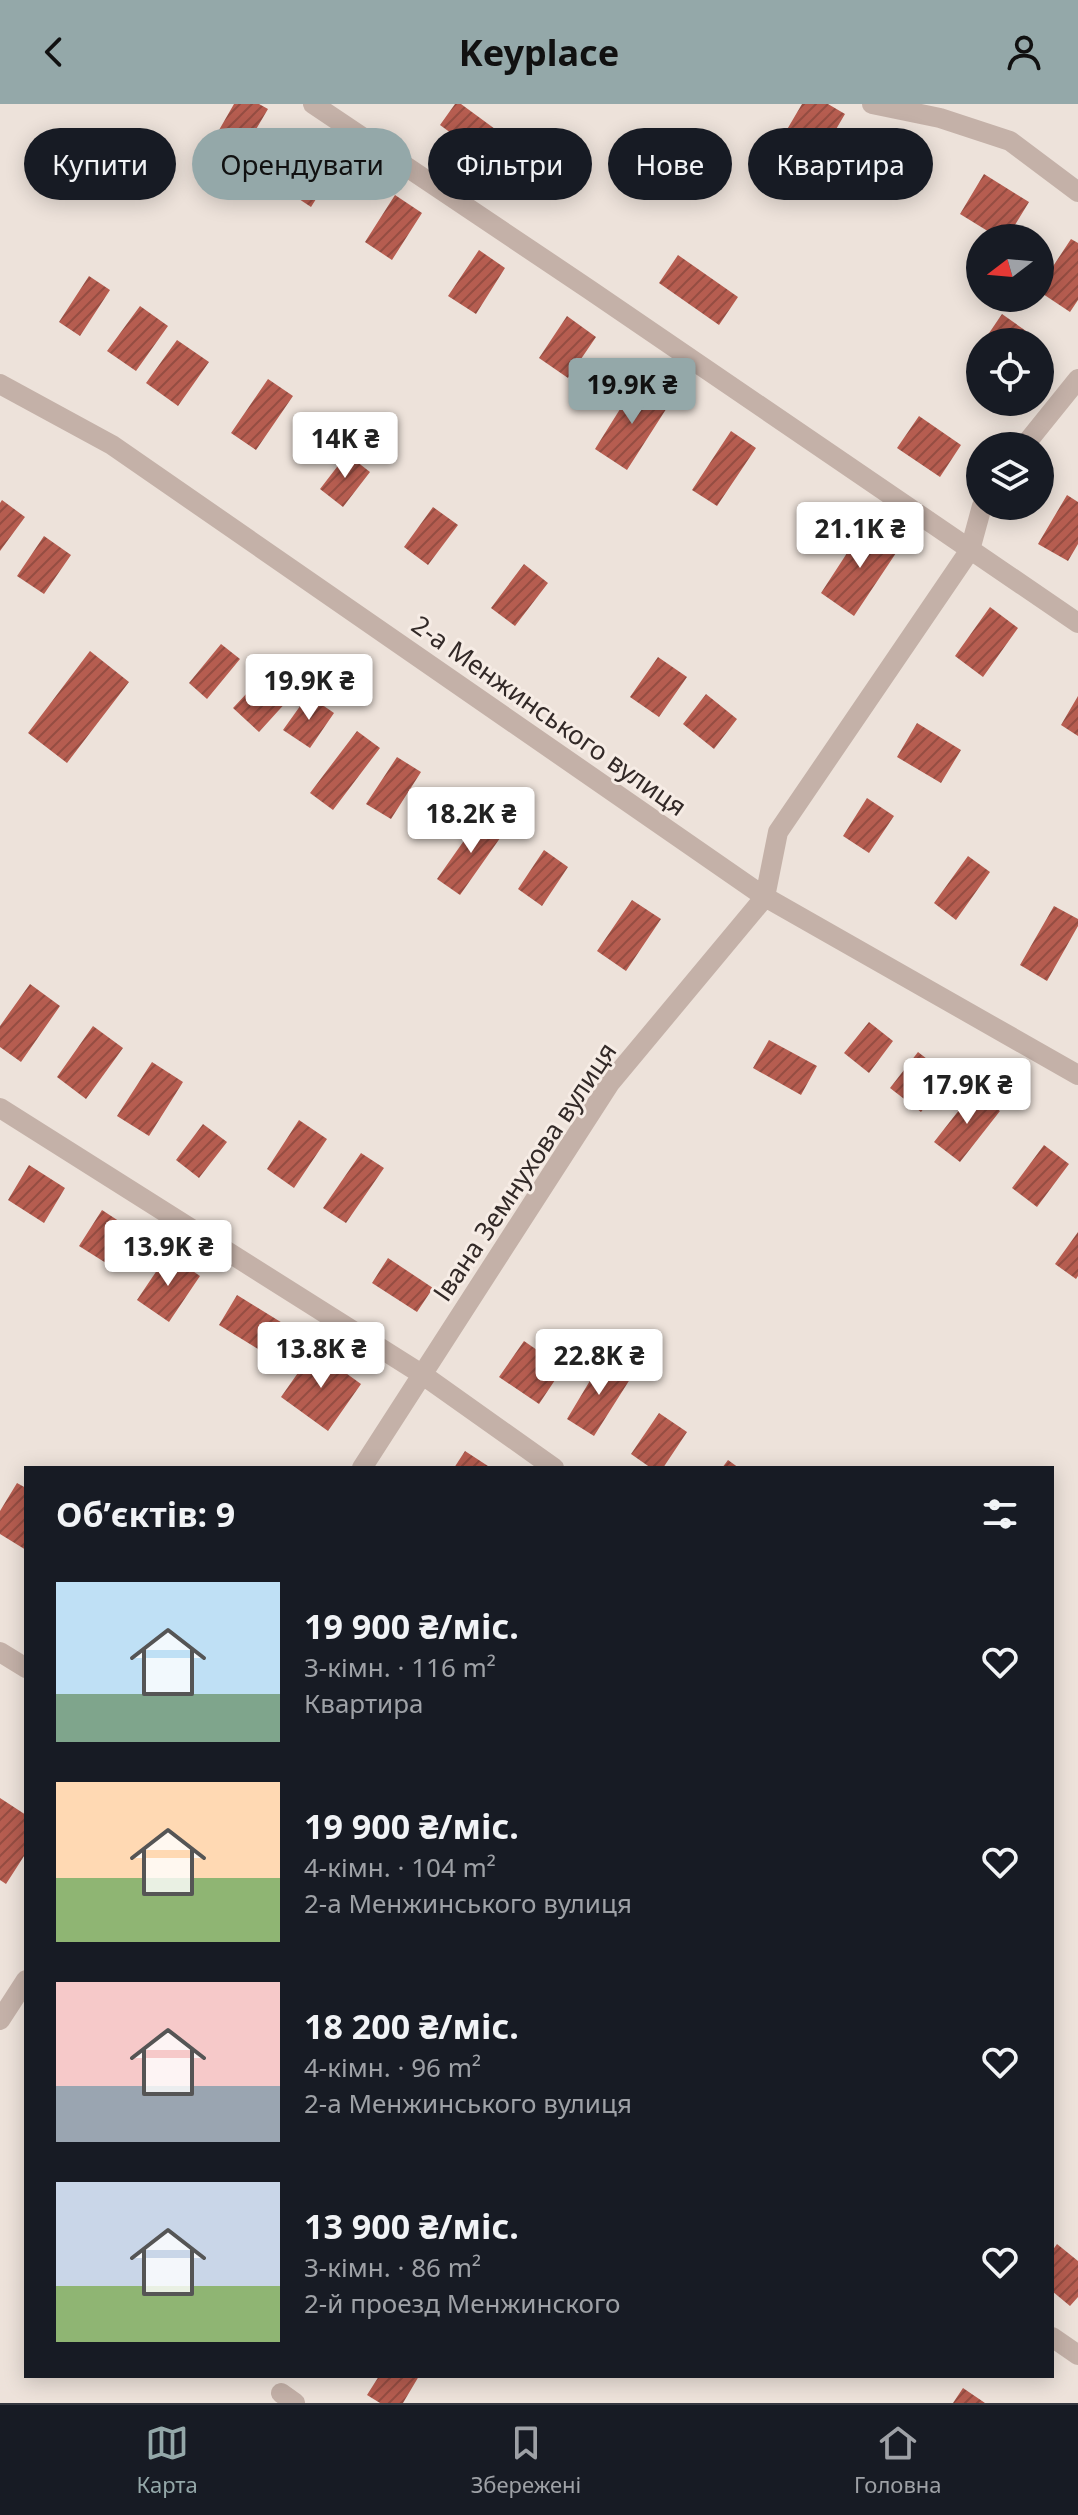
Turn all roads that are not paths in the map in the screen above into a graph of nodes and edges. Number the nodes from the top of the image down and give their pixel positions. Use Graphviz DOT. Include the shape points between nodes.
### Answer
graph roads {
  1 [pos="313,104"];
  2 [pos="872,104"];
  3 [pos="1078,192"];
  4 [pos="1078,379"];
  5 [pos="0,384"];
  6 [pos="1035,432"];
  7 [pos="978,520"];
  8 [pos="970,550"];
  9 [pos="1078,623"];
  10 [pos="765,897"];
  11 [pos="1078,1075"];
  12 [pos="0,1108"];
  13 [pos="423,1375"];
  14 [pos="363,1466"];
  15 [pos="551,1466"];
  16 [pos="0,1652"];
  17 [pos="24,1667"];
  18 [pos="24,1983"];
  19 [pos="0,2020"];
  20 [pos="1054,2338"];
  21 [pos="1078,2355"];
  1 -- 8 [label="street"];
  2 -- 3 [label="street" via="940,118 1010,141"];
  4 -- 6 [label="street"];
  5 -- 10 [label="street, 2-а Менжинського вулиця" via="112,445"];
  7 -- 8 [label="street, Івана Земнухова вулиця"];
  8 -- 9 [label="street"];
  8 -- 10 [label="street, Івана Земнухова вулиця" via="778,832"];
  10 -- 11 [label="street, 2-а Менжинського вулиця"];
  10 -- 13 [label="street, Івана Земнухова вулиця" via="610,1083"];
  12 -- 13 [label="street"];
  13 -- 14 [label="street, Івана Земнухова вулиця"];
  13 -- 15 [label="street"];
  16 -- 17 [label="street"];
  18 -- 19 [label="street"];
  20 -- 21 [label="street"];
}
